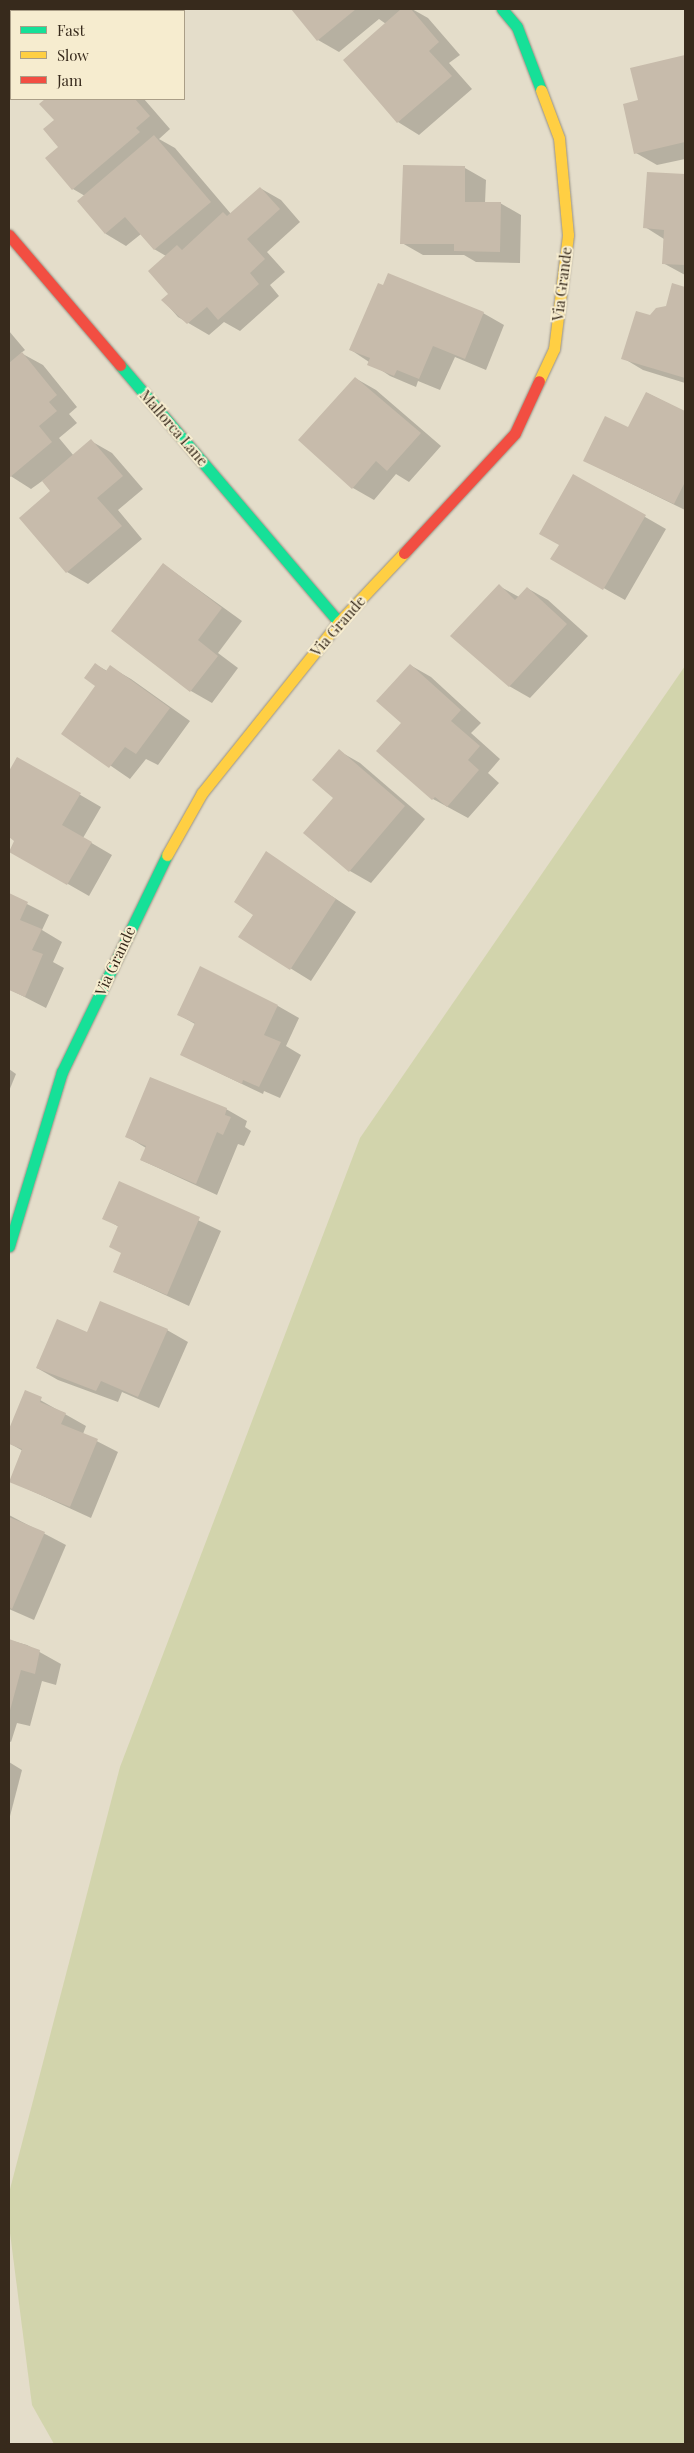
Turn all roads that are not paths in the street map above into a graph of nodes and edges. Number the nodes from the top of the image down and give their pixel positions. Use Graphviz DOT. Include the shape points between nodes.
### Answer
graph roads {
  1 [pos="502,9"];
  2 [pos="9,235"];
  3 [pos="339,622"];
  4 [pos="9,1246"];
  1 -- 3 [label="street, Via Grande" via="517,27 559,138 568,235 554,349 515,433"];
  2 -- 3 [label="street, Mallorca Lane"];
  3 -- 4 [label="street, Via Grande" via="202,793 155,876 62,1072"];
}
